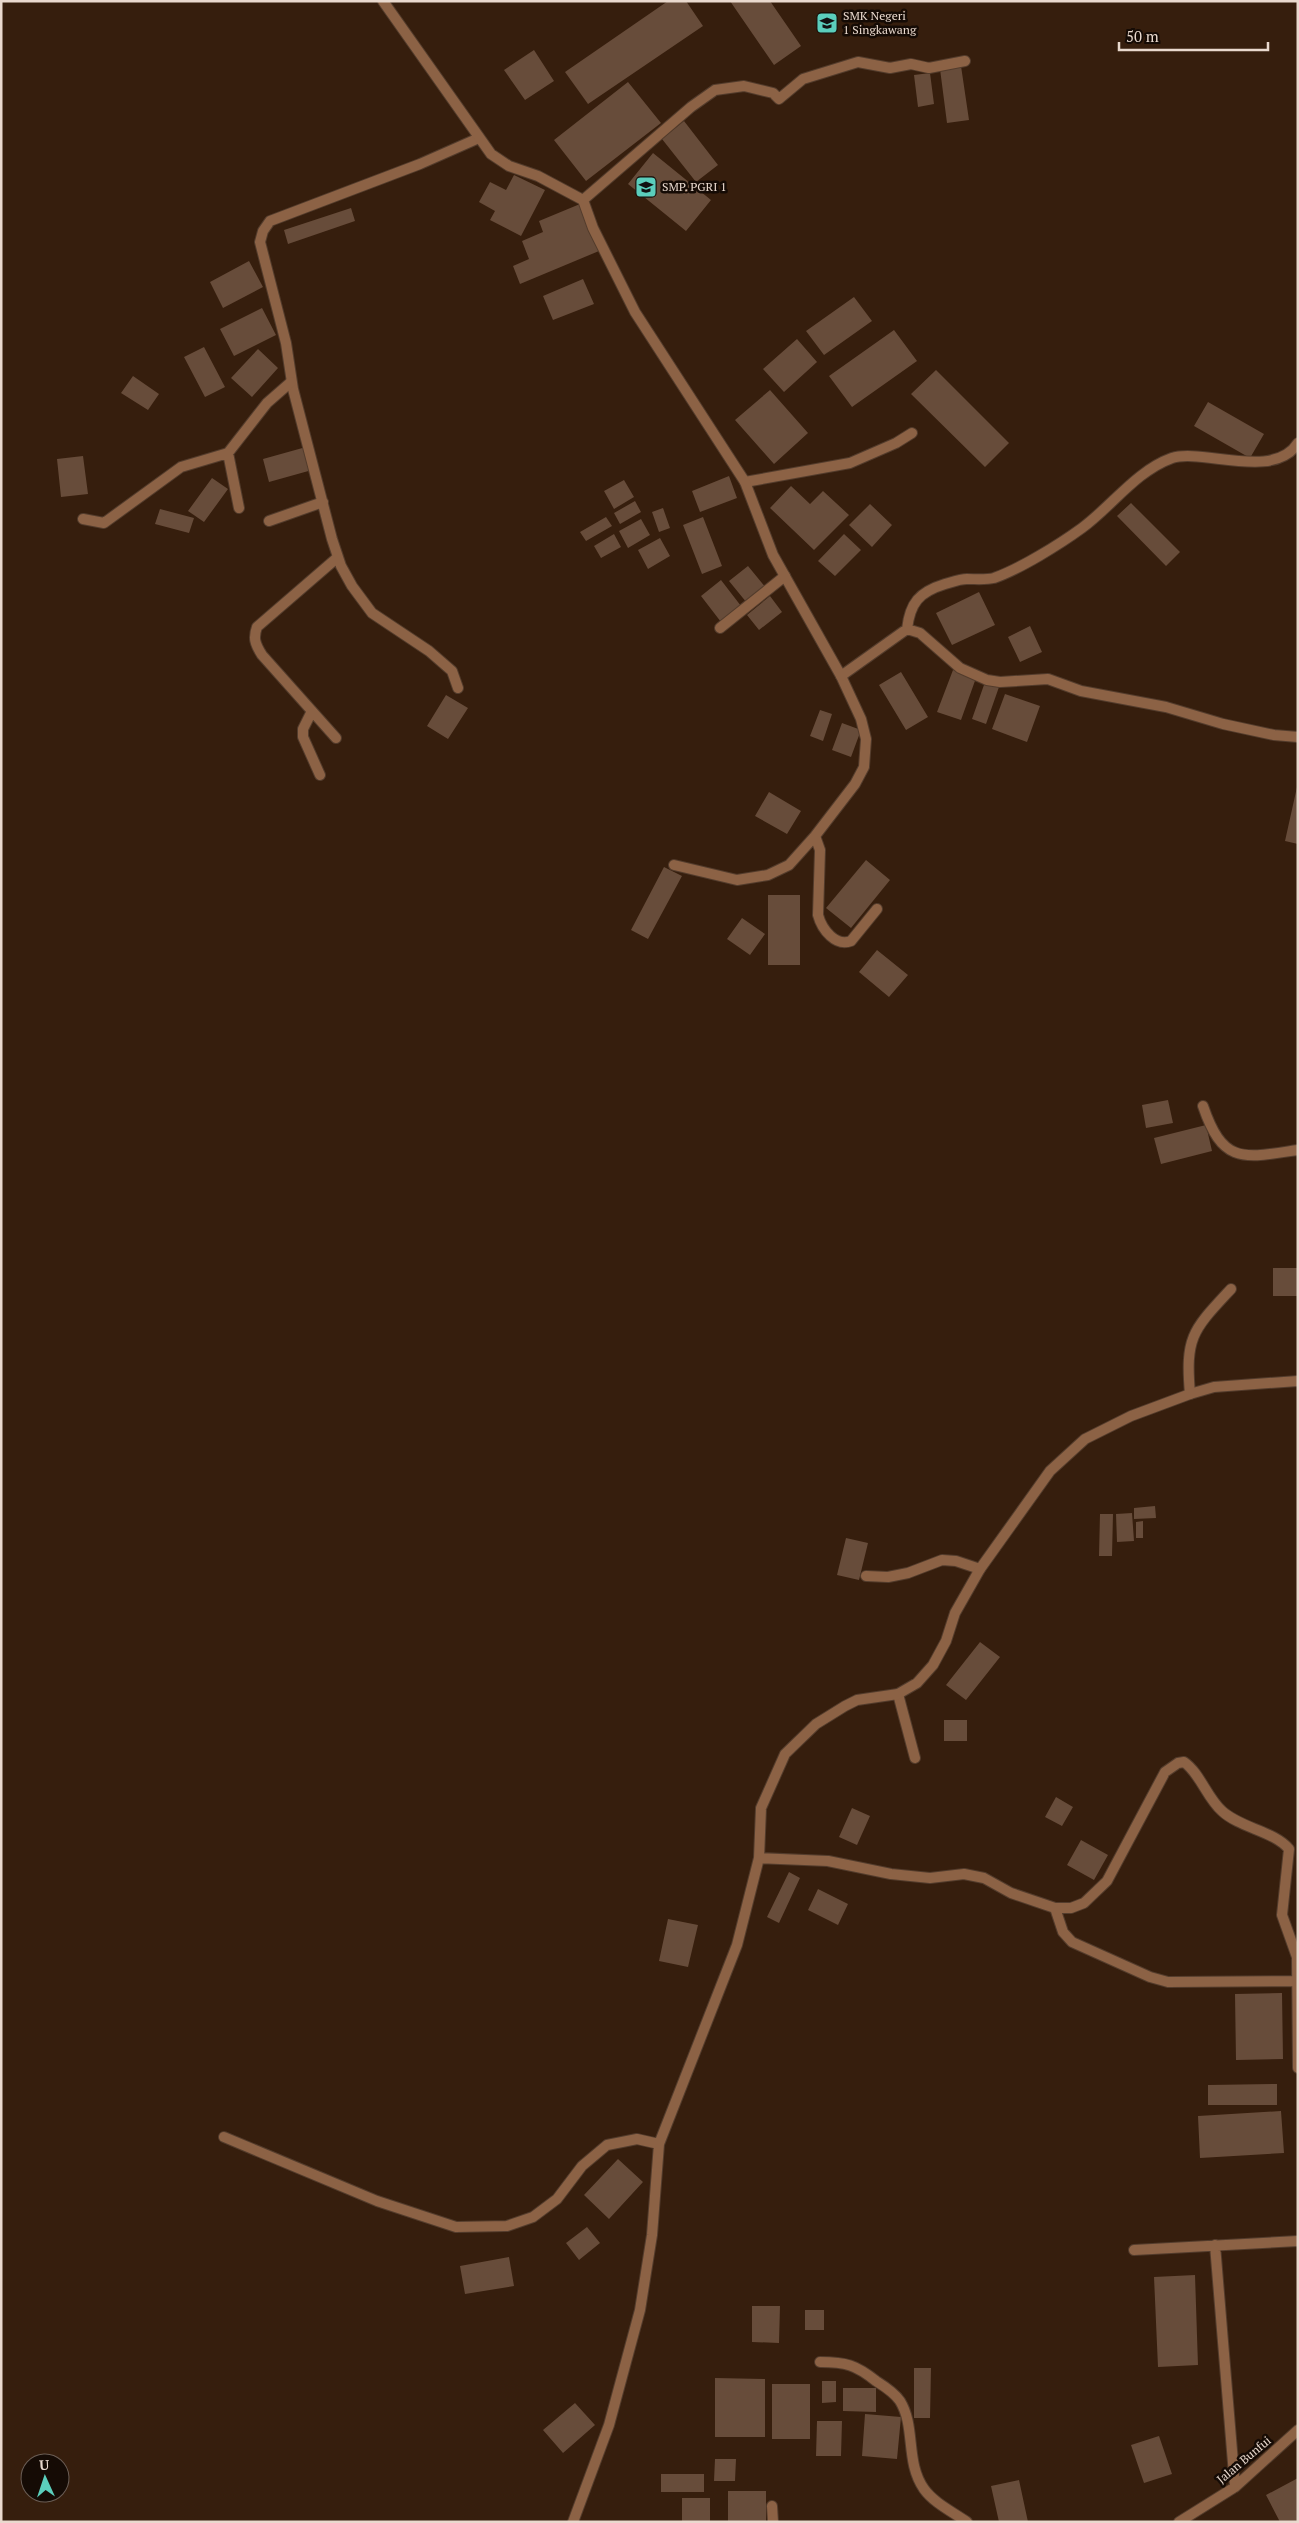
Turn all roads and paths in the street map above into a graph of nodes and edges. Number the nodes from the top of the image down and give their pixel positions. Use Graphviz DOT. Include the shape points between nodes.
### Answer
graph roads {
  1 [pos="383,1"];
  2 [pos="965,61"];
  3 [pos="479,138"];
  4 [pos="583,200"];
  5 [pos="292,382"];
  6 [pos="912,433"];
  7 [pos="1298,443"];
  8 [pos="228,453"];
  9 [pos="745,482"];
  10 [pos="323,502"];
  11 [pos="239,508"];
  12 [pos="83,519"];
  13 [pos="269,521"];
  14 [pos="338,558"];
  15 [pos="785,576"];
  16 [pos="720,628"];
  17 [pos="907,629"];
  18 [pos="841,676"];
  19 [pos="458,688"];
  20 [pos="312,711"];
  21 [pos="1298,737"];
  22 [pos="336,738"];
  23 [pos="320,775"];
  24 [pos="815,836"];
  25 [pos="674,865"];
  26 [pos="877,909"];
  27 [pos="1203,1106"];
  28 [pos="1298,1150"];
  29 [pos="1231,1288"];
  30 [pos="1298,1380"];
  31 [pos="1190,1394"];
  32 [pos="980,1569"];
  33 [pos="866,1576"];
  34 [pos="898,1694"];
  35 [pos="915,1758"];
  36 [pos="759,1858"];
  37 [pos="1055,1908"];
  38 [pos="1297,1981"];
  39 [pos="1298,2068"];
  40 [pos="224,2137"];
  41 [pos="659,2144"];
  42 [pos="1298,2241"];
  43 [pos="1215,2245"];
  44 [pos="1134,2250"];
  45 [pos="820,2362"];
  46 [pos="1298,2430"];
  47 [pos="1235,2487"];
  48 [pos="772,2506"];
  49 [pos="573,2522"];
  50 [pos="773,2522"];
  51 [pos="967,2522"];
  52 [pos="1179,2522"];
  1 -- 3 [label="street"];
  2 -- 4 [label="street" via="929,68 911,64 890,68 858,62 803,79 779,99 773,93 744,86 715,90"];
  3 -- 4 [label="street" via="491,154 509,166 538,176"];
  3 -- 5 [label="street" via="266,224 260,242 282,323"];
  4 -- 9 [label="street" via="593,228 635,312"];
  5 -- 8 [label="street" via="267,403"];
  5 -- 10 [label="street"];
  6 -- 9 [label="street" via="850,463"];
  7 -- 17 [label="street" via="1279,457 1250,462 1184,456 1172,458 1135,481 1082,528 1012,570 992,579 964,579 943,584 916,598 909,613"];
  8 -- 11 [label="street"];
  8 -- 12 [label="street" via="181,467 104,523"];
  9 -- 15 [label="street" via="773,555"];
  10 -- 13 [label="street"];
  10 -- 14 [label="street"];
  14 -- 19 [label="street" via="352,586 372,613 429,651 452,671"];
  14 -- 20 [label="street" via="258,627 254,635 255,645 262,655"];
  15 -- 16 [label="street"];
  15 -- 18 [label="street"];
  17 -- 18 [label="street"];
  17 -- 21 [label="street" via="920,633 960,668 987,680 1048,679 1081,691 1166,707 1223,724"];
  18 -- 24 [label="street" via="861,719 866,744 864,766 855,784"];
  20 -- 22 [label="street"];
  20 -- 23 [label="street" via="303,729 303,738"];
  24 -- 25 [label="street" via="789,865 768,875 736,880"];
  24 -- 26 [label="street" via="820,850 818,915 821,925 836,941 846,943"];
  27 -- 28 [label="street" via="1215,1136 1230,1152 1244,1155"];
  29 -- 31 [label="street" via="1194,1334 1188,1363"];
  30 -- 31 [label="street" via="1214,1388"];
  31 -- 32 [label="street" via="1131,1416 1085,1439 1050,1471"];
  32 -- 33 [label="street" via="942,1560 908,1573"];
  32 -- 34 [label="street" via="955,1613 946,1641 933,1665 917,1683"];
  34 -- 35 [label="street"];
  34 -- 36 [label="street" via="866,1698 845,1706 816,1724 785,1754 761,1808"];
  36 -- 37 [label="street" via="828,1861 930,1878 964,1874 984,1878 1011,1893"];
  36 -- 41 [label="street" via="737,1945"];
  37 -- 38 [label="street" via="1063,1932 1072,1942 1159,1980 1201,1983"];
  37 -- 38 [label="street" via="1071,1908 1084,1903 1107,1881 1165,1772 1184,1762 1220,1810 1289,1849 1282,1915 1297,1957"];
  38 -- 39 [label="street"];
  40 -- 41 [label="street" via="377,2201 456,2227 507,2226 532,2217 557,2198 582,2166 608,2145 637,2139"];
  41 -- 49 [label="street" via="652,2235 640,2310 608,2425"];
  42 -- 43 [label="street"];
  43 -- 44 [label="street"];
  43 -- 47 [label="street"];
  45 -- 51 [label="street" via="842,2362 861,2369 900,2401 908,2426 912,2466 924,2490"];
  46 -- 47 [label="street, Jalan Bunfui"];
  47 -- 52 [label="street, Jalan Bunfui"];
  48 -- 50 [label="street"];
}
